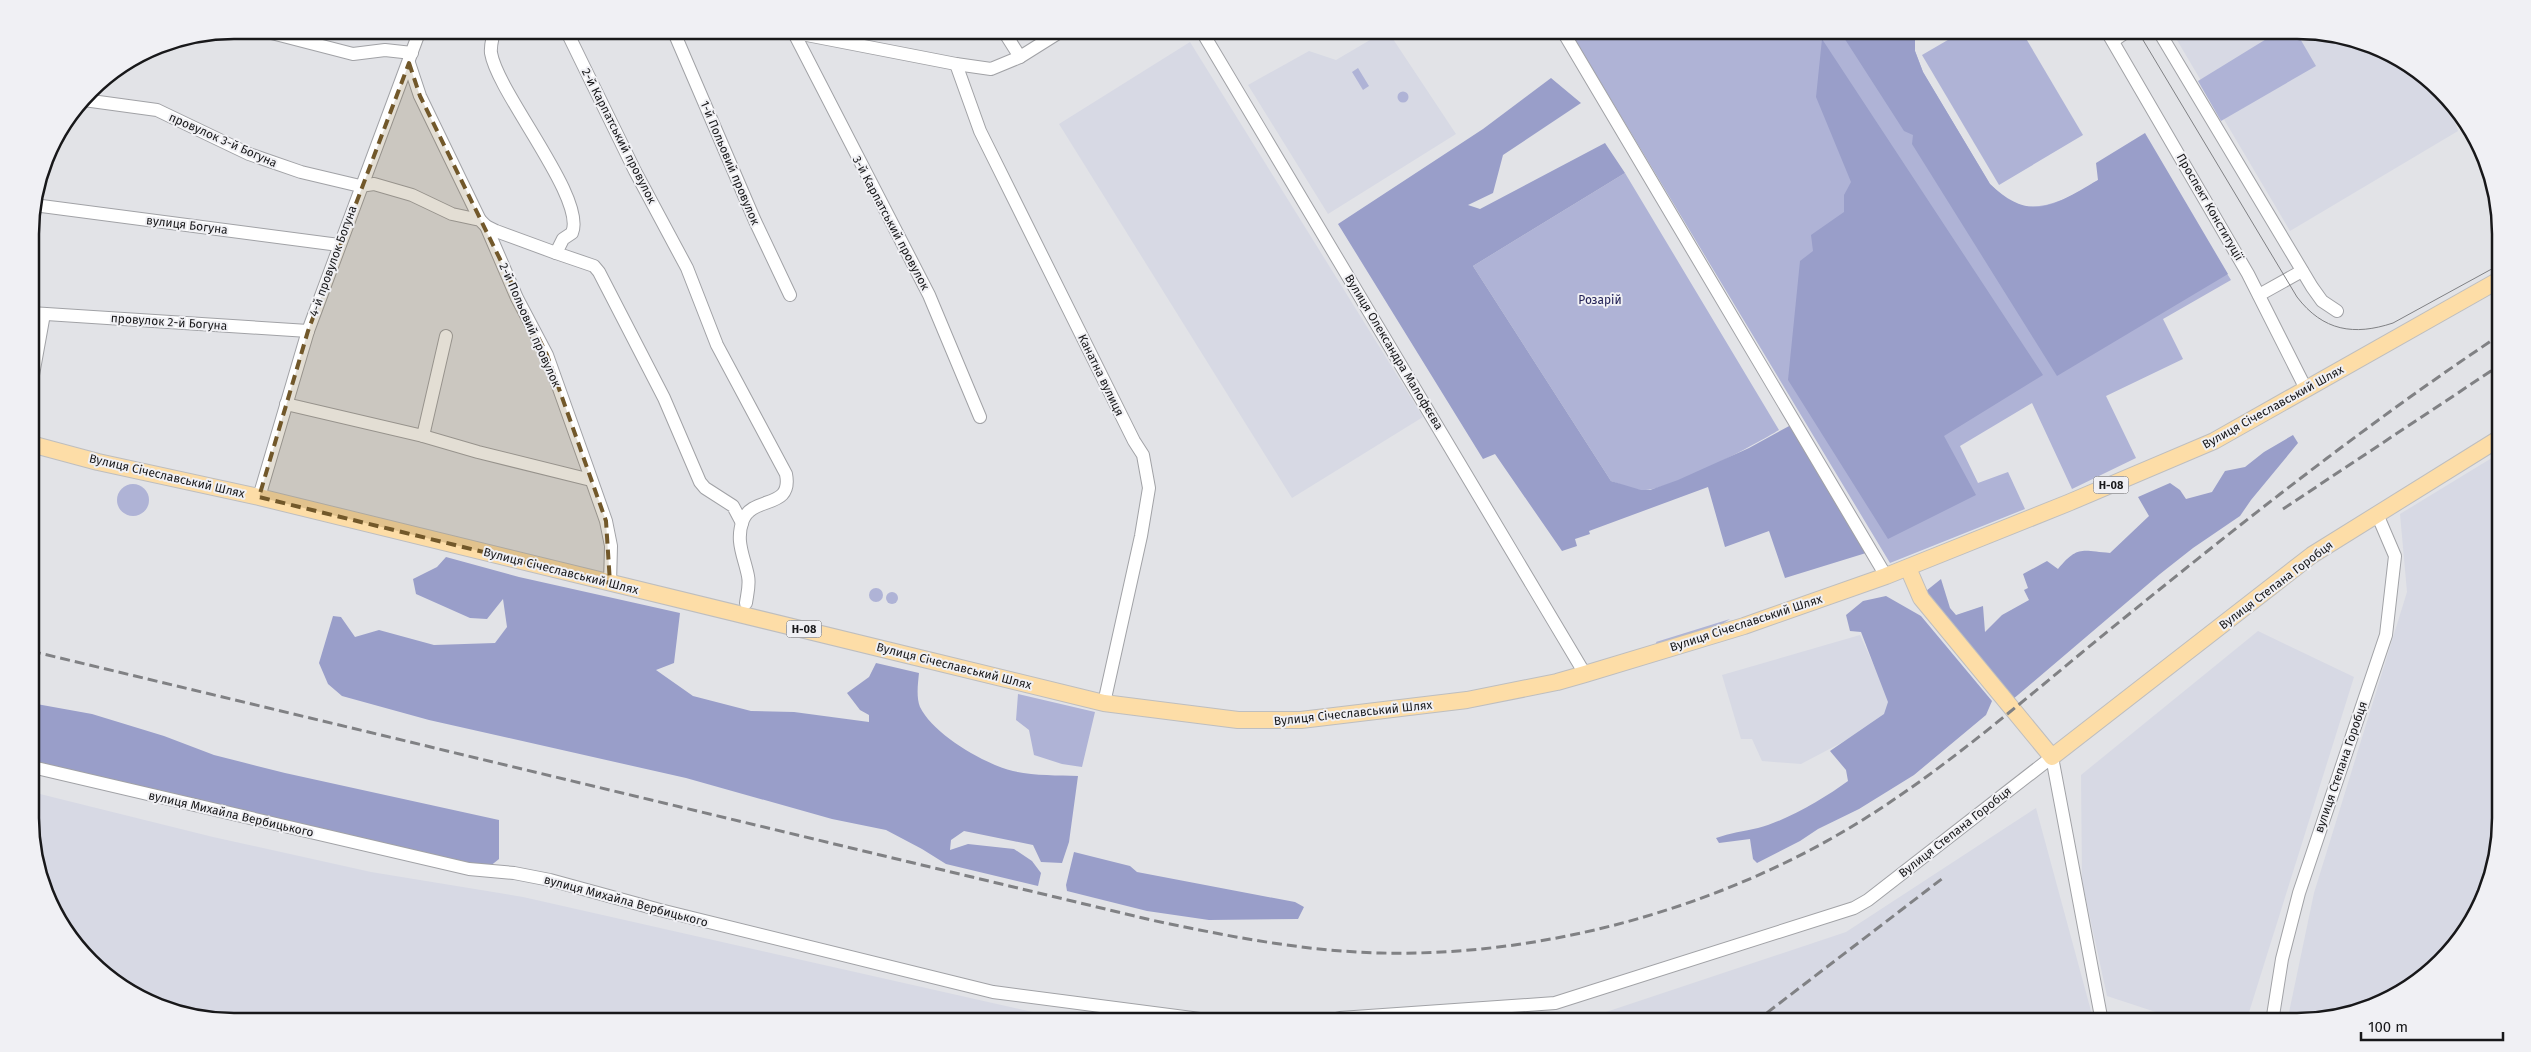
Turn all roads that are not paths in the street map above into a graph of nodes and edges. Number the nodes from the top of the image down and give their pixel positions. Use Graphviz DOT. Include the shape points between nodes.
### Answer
graph roads {
  1 [pos="295,39"];
  2 [pos="417,39"];
  3 [pos="492,39"];
  4 [pos="570,39"];
  5 [pos="677,39"];
  6 [pos="803,39"];
  7 [pos="825,39"];
  8 [pos="1009,39"];
  9 [pos="1049,39"];
  10 [pos="1206,39"];
  11 [pos="1567,39"];
  12 [pos="2116,39"];
  13 [pos="2163,39"];
  14 [pos="2113,41"];
  15 [pos="805,55"];
  16 [pos="1020,57"];
  17 [pos="410,58"];
  18 [pos="956,64"];
  19 [pos="91,101"];
  20 [pos="360,186"];
  21 [pos="40,206"];
  22 [pos="483,223"];
  23 [pos="339,245"];
  24 [pos="556,253"];
  25 [pos="2302,271"];
  26 [pos="2492,284"];
  27 [pos="790,295"];
  28 [pos="2259,295"];
  29 [pos="2337,312"];
  30 [pos="39,314"];
  31 [pos="44,314"];
  32 [pos="308,331"];
  33 [pos="446,336"];
  34 [pos="39,342"];
  35 [pos="2306,389"];
  36 [pos="286,404"];
  37 [pos="980,417"];
  38 [pos="423,436"];
  39 [pos="2492,443"];
  40 [pos="39,446"];
  41 [pos="591,480"];
  42 [pos="259,497"];
  43 [pos="2377,514"];
  44 [pos="742,523"];
  45 [pos="1908,568"];
  46 [pos="1886,576"];
  47 [pos="610,583"];
  48 [pos="746,603"];
  49 [pos="1585,674"];
  50 [pos="1104,703"];
  51 [pos="2052,757"];
  52 [pos="39,769"];
  53 [pos="1154,1013"];
  54 [pos="1412,1013"];
  55 [pos="2100,1013"];
  56 [pos="2273,1013"];
  1 -- 17 [label="street" via="353,54 385,50"];
  2 -- 17 [label="street, 4-й провулок Богуна"];
  3 -- 24 [label="street" via="492,58 557,177 574,218 572,233 562,239"];
  4 -- 44 [label="street, 2-й Карпатський провулок" via="687,268 718,345 786,474 788,484 785,492 756,506"];
  5 -- 27 [label="street, 1-й Польовий провулок" via="754,221"];
  6 -- 15 [label="street, 3-й Карпатський провулок"];
  7 -- 15 [label="street"];
  7 -- 18 [label="street"];
  8 -- 16 [label="street"];
  9 -- 16 [label="street"];
  10 -- 49 [label="street, Вулиця Олександра Малофєєва"];
  11 -- 46 [label="street"];
  12 -- 14 [label="street"];
  13 -- 25 [label="street"];
  14 -- 28 [label="street, Проспект Конституції"];
  15 -- 37 [label="street, 3-й Карпатський провулок" via="930,295"];
  16 -- 18 [label="street" via="991,69"];
  17 -- 20 [label="street, 4-й провулок Богуна"];
  17 -- 22 [label="street, 2-й Польовий провулок" via="420,96"];
  18 -- 50 [label="street, Канатна вулиця" via="980,131 1143,455 1149,488"];
  19 -- 20 [label="street, провулок 3-й Богуна" via="157,110 249,154 301,172"];
  20 -- 22 [label="street, провулок 3-й Богуна" via="383,186"];
  20 -- 23 [label="street, 4-й провулок Богуна"];
  21 -- 23 [label="street, вулиця Богуна"];
  22 -- 24 [label="street, провулок 3-й Богуна"];
  22 -- 41 [label="street, 2-й Польовий провулок" via="547,356"];
  23 -- 32 [label="street, 4-й провулок Богуна"];
  24 -- 44 [label="street, провулок 3-й Богуна" via="594,266 599,272 664,398 700,482 733,506"];
  25 -- 28 [label="street"];
  25 -- 29 [label="street" via="2322,301"];
  26 -- 35 [label="main road, Вулиця Січеславський Шлях / Н-08"];
  28 -- 35 [label="street, Проспект Конституції"];
  30 -- 31 [label="street, провулок 2-й Богуна"];
  31 -- 32 [label="street, провулок 2-й Богуна"];
  31 -- 34 [label="street"];
  32 -- 36 [label="street, 4-й провулок Богуна"];
  33 -- 38 [label="street"];
  35 -- 45 [label="main road, Вулиця Січеславський Шлях / Н-08" via="2214,440"];
  36 -- 38 [label="street"];
  36 -- 42 [label="street, 4-й провулок Богуна"];
  38 -- 41 [label="street"];
  39 -- 43 [label="main road, Вулиця Степана Горобця"];
  40 -- 42 [label="main road, Вулиця Січеславський Шлях / Н-08"];
  41 -- 47 [label="street, 2-й Польовий провулок" via="611,546"];
  42 -- 47 [label="main road, Вулиця Січеславський Шлях / Н-08"];
  43 -- 51 [label="main road, Вулиця Степана Горобця" via="2312,555"];
  43 -- 56 [label="street, вулиця Степана Горобця" via="2395,556 2386,635 2299,893 2282,959"];
  44 -- 48 [label="street" via="739,545 748,578"];
  45 -- 46 [label="main road, Вулиця Січеславський Шлях / Н-08"];
  45 -- 51 [label="main road" via="1921,598"];
  46 -- 49 [label="main road, Вулиця Січеславський Шлях / Н-08" via="1744,626"];
  47 -- 50 [label="main road, Вулиця Січеславський Шлях / Н-08"];
  49 -- 50 [label="main road, Вулиця Січеславський Шлях / Н-08" via="1467,700 1301,720 1238,720"];
  51 -- 54 [label="street, Вулиця Степана Горобця" via="1854,908 1555,1003"];
  51 -- 55 [label="street"];
  52 -- 53 [label="street, вулиця Михайла Вербицького" via="469,869 550,880 993,992"];
}
